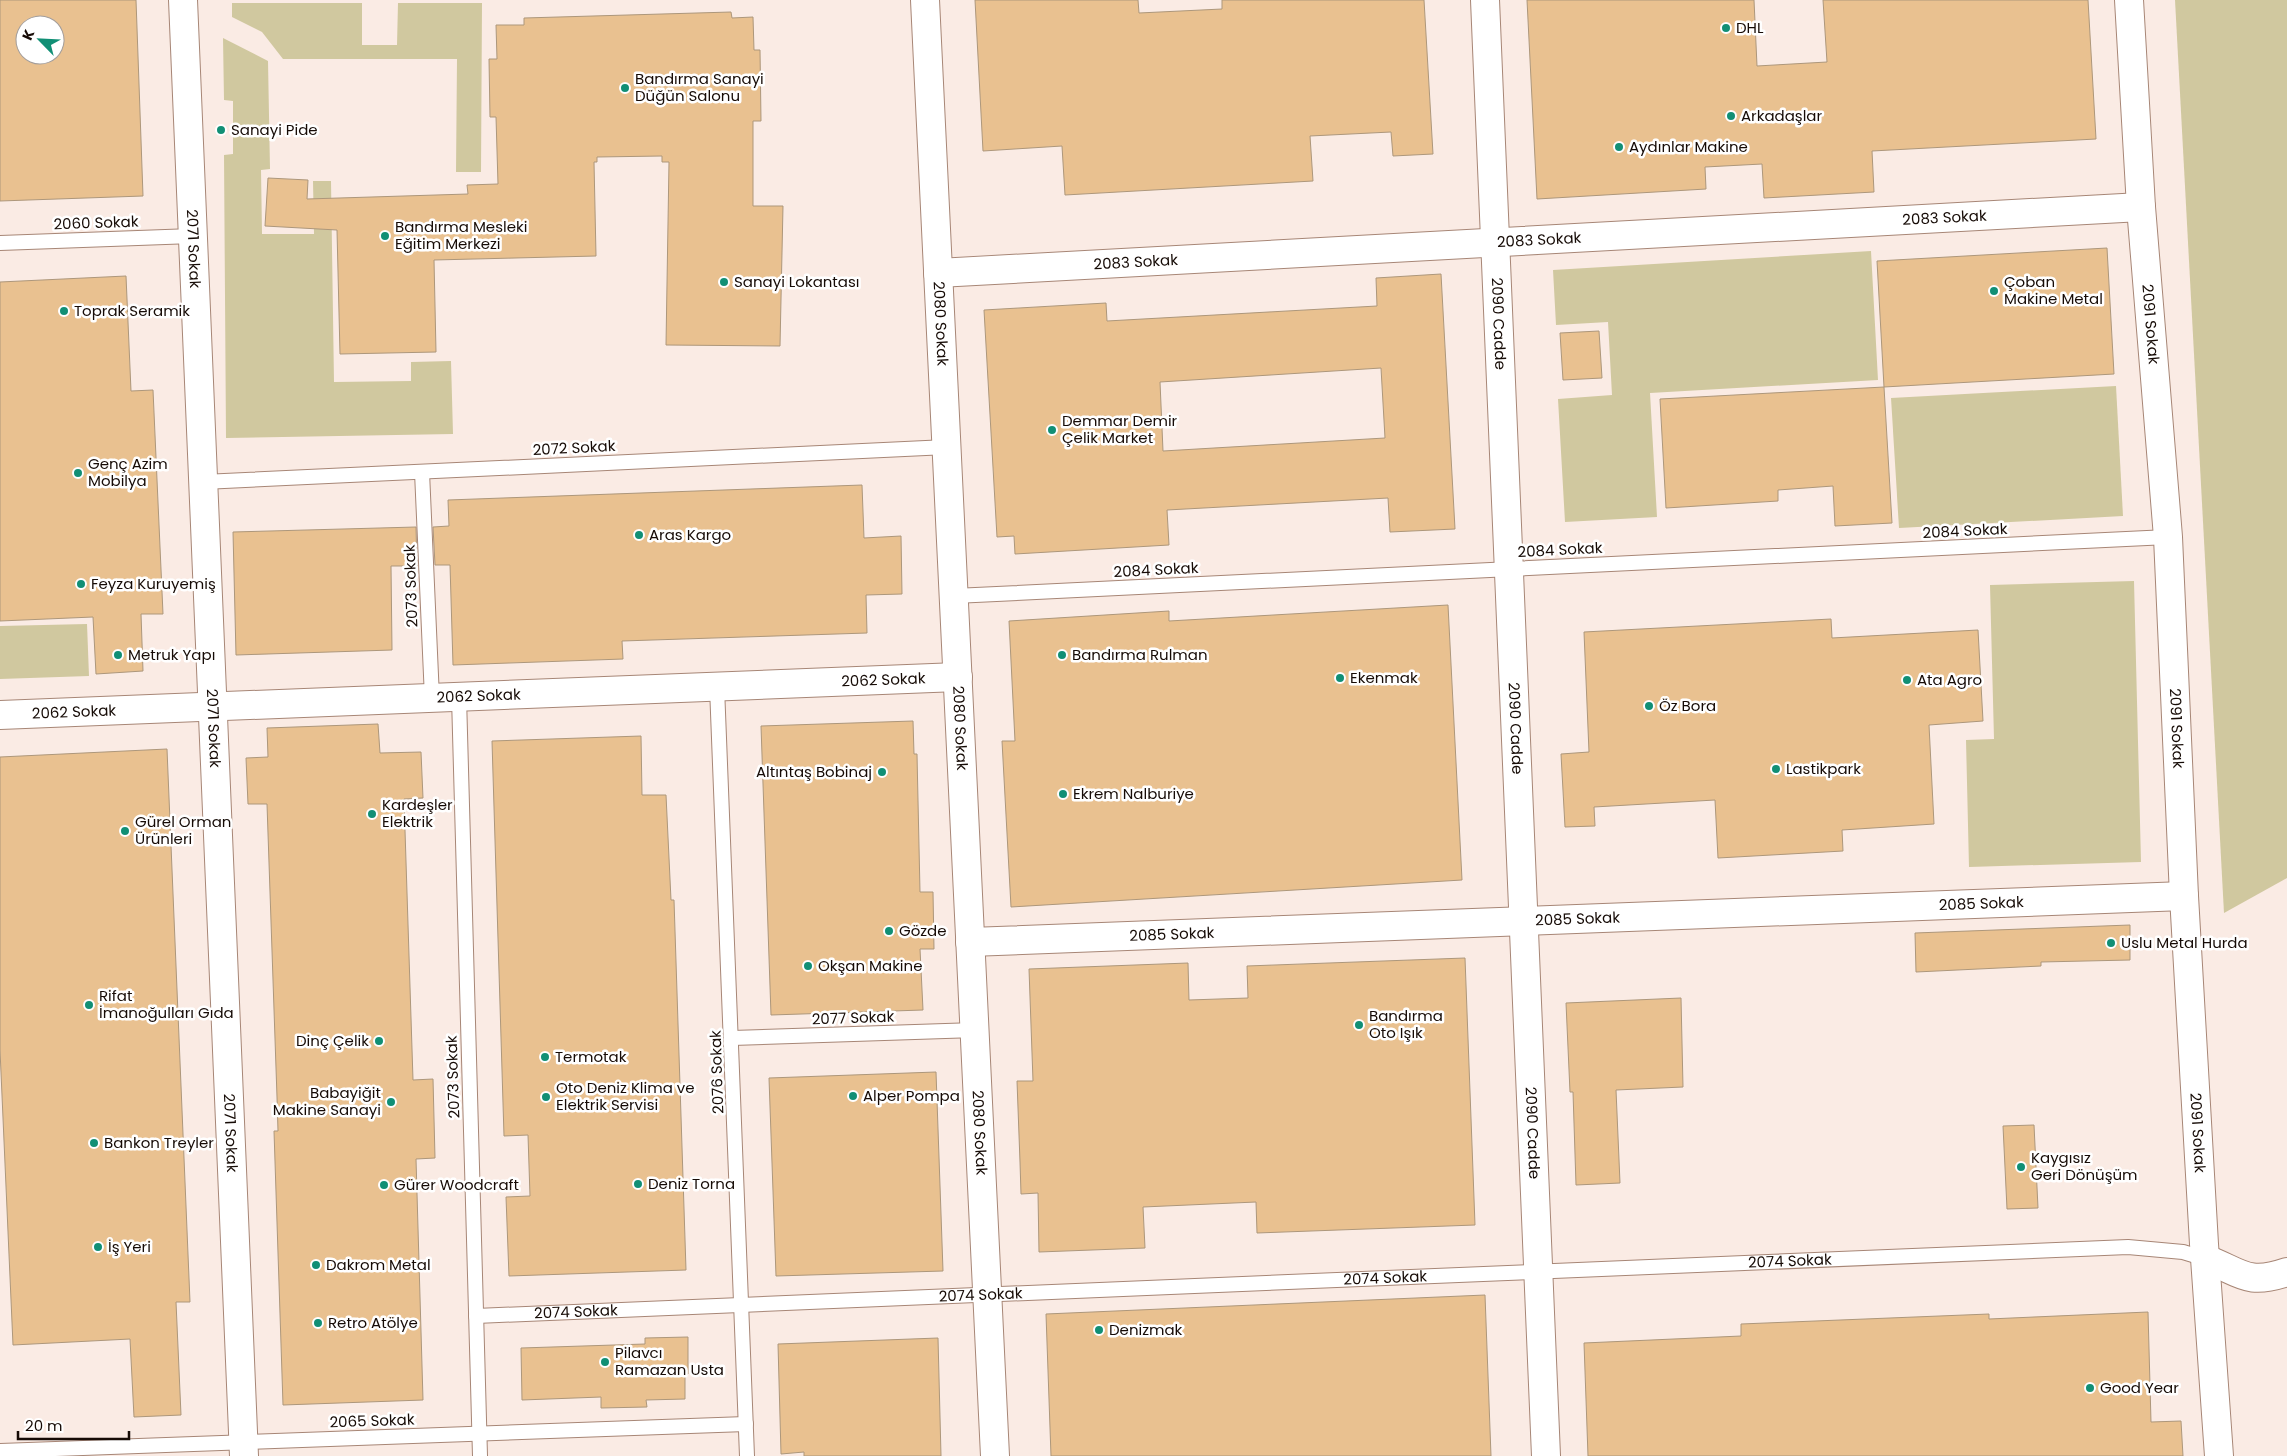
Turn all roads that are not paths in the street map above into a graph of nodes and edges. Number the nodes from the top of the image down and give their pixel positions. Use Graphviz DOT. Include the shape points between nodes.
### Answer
graph roads {
  1 [pos="183,0"];
  2 [pos="925,0"];
  3 [pos="1485,0"];
  4 [pos="2129,0"];
  5 [pos="2141,207"];
  6 [pos="193,236"];
  7 [pos="1495,242"];
  8 [pos="0,243"];
  9 [pos="938,272"];
  10 [pos="946,447"];
  11 [pos="422,472"];
  12 [pos="203,482"];
  13 [pos="2168,537"];
  14 [pos="1508,569"];
  15 [pos="954,596"];
  16 [pos="958,677"];
  17 [pos="717,687"];
  18 [pos="459,697"];
  19 [pos="432,698"];
  20 [pos="213,707"];
  21 [pos="0,715"];
  22 [pos="2184,896"];
  23 [pos="1523,921"];
  24 [pos="970,942"];
  25 [pos="976,1030"];
  26 [pos="732,1038"];
  27 [pos="2206,1259"];
  28 [pos="1538,1272"];
  29 [pos="2287,1272"];
  30 [pos="988,1294"];
  31 [pos="741,1305"];
  32 [pos="476,1316"];
  33 [pos="746,1424"];
  34 [pos="480,1433"];
  35 [pos="244,1449"];
  36 [pos="0,1450"];
  37 [pos="480,1456"];
  38 [pos="747,1456"];
  39 [pos="995,1456"];
  40 [pos="1546,1456"];
  41 [pos="2219,1456"];
  1 -- 6 [label="street, 2071 Sokak"];
  2 -- 9 [label="street, 2080 Sokak"];
  3 -- 7 [label="street, 2090 Cadde"];
  4 -- 5 [label="street, 2091 Sokak"];
  5 -- 7 [label="street, 2083 Sokak"];
  5 -- 13 [label="street, 2091 Sokak"];
  6 -- 8 [label="lane, 2060 Sokak"];
  6 -- 12 [label="street, 2071 Sokak"];
  7 -- 9 [label="street, 2083 Sokak"];
  7 -- 14 [label="street, 2090 Cadde"];
  9 -- 10 [label="street, 2080 Sokak"];
  10 -- 11 [label="lane, 2072 Sokak"];
  10 -- 15 [label="street, 2080 Sokak"];
  11 -- 12 [label="lane, 2072 Sokak"];
  11 -- 19 [label="lane, 2073 Sokak"];
  12 -- 20 [label="street, 2071 Sokak"];
  13 -- 14 [label="lane, 2084 Sokak"];
  13 -- 22 [label="street, 2091 Sokak"];
  14 -- 15 [label="lane, 2084 Sokak"];
  14 -- 23 [label="street, 2090 Cadde"];
  15 -- 16 [label="street, 2080 Sokak"];
  16 -- 17 [label="street, 2062 Sokak"];
  16 -- 24 [label="street, 2080 Sokak"];
  17 -- 18 [label="street, 2062 Sokak"];
  17 -- 26 [label="lane, 2076 Sokak"];
  18 -- 19 [label="street, 2062 Sokak"];
  18 -- 32 [label="lane, 2073 Sokak"];
  19 -- 20 [label="street, 2062 Sokak"];
  20 -- 21 [label="street, 2062 Sokak"];
  20 -- 35 [label="street, 2071 Sokak"];
  22 -- 23 [label="street, 2085 Sokak"];
  22 -- 27 [label="street, 2091 Sokak"];
  23 -- 24 [label="street, 2085 Sokak"];
  23 -- 28 [label="street, 2090 Cadde"];
  24 -- 25 [label="street, 2080 Sokak"];
  25 -- 26 [label="lane, 2077 Sokak"];
  25 -- 30 [label="street, 2080 Sokak"];
  26 -- 31 [label="lane, 2076 Sokak"];
  27 -- 28 [label="lane, 2074 Sokak" via="2183,1252 2128,1247"];
  27 -- 29 [label="street, 2074 Sokak" via="2252,1279"];
  27 -- 41 [label="street, 2091 Sokak"];
  28 -- 30 [label="lane, 2074 Sokak"];
  28 -- 40 [label="street, 2090 Cadde"];
  30 -- 31 [label="lane, 2074 Sokak"];
  30 -- 39 [label="street, 2080 Sokak"];
  31 -- 32 [label="lane, 2074 Sokak"];
  31 -- 33 [label="lane, 2076 Sokak"];
  32 -- 34 [label="lane, 2073 Sokak"];
  33 -- 34 [label="lane, 2065 Sokak"];
  33 -- 38 [label="lane, 2076 Sokak"];
  34 -- 35 [label="lane, 2065 Sokak"];
  34 -- 37 [label="lane, 2073 Sokak"];
  35 -- 36 [label="lane, 2065 Sokak"];
}
